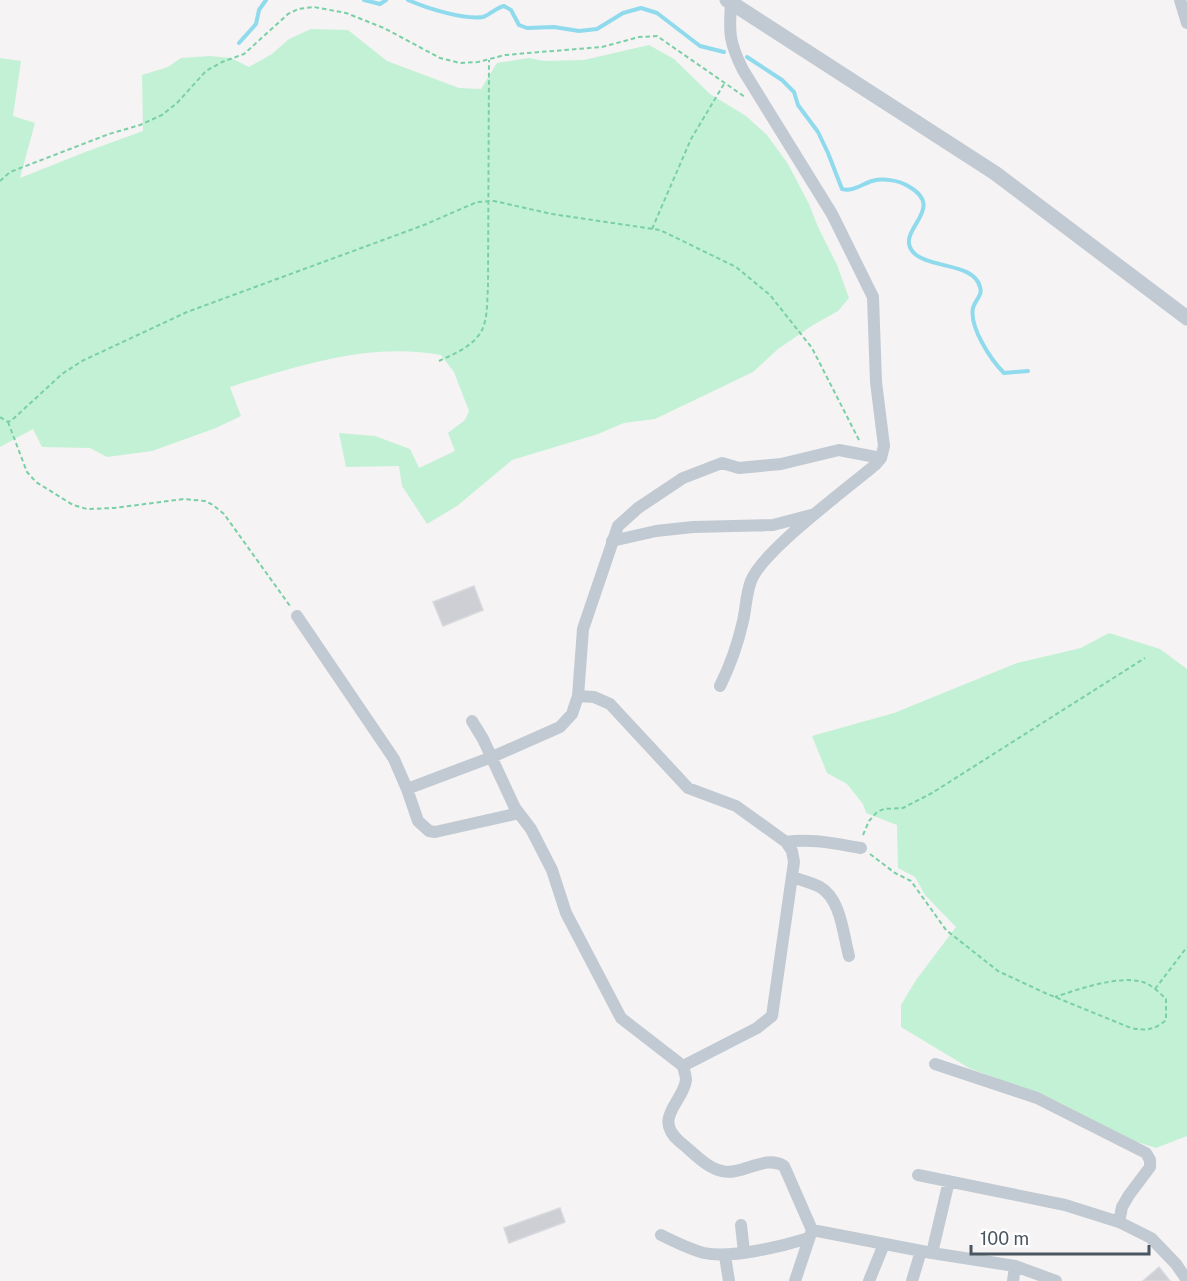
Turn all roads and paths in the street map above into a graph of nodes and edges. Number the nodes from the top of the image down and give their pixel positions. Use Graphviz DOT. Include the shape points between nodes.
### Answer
graph roads {
  1 [pos="1180,0"];
  2 [pos="729,2"];
  3 [pos="1187,23"];
  4 [pos="489,59"];
  5 [pos="724,83"];
  6 [pos="768,111"];
  7 [pos="0,181"];
  8 [pos="489,201"];
  9 [pos="652,229"];
  10 [pos="1187,318"];
  11 [pos="439,360"];
  12 [pos="0,417"];
  13 [pos="8,422"];
  14 [pos="866,453"];
  15 [pos="881,458"];
  16 [pos="818,513"];
  17 [pos="612,541"];
  18 [pos="297,616"];
  19 [pos="1145,658"];
  20 [pos="720,686"];
  21 [pos="578,696"];
  22 [pos="472,721"];
  23 [pos="492,757"];
  24 [pos="407,789"];
  25 [pos="519,813"];
  26 [pos="786,842"];
  27 [pos="861,848"];
  28 [pos="792,877"];
  29 [pos="1187,947"];
  30 [pos="849,956"];
  31 [pos="1155,989"];
  32 [pos="1055,997"];
  33 [pos="935,1064"];
  34 [pos="683,1066"];
  35 [pos="918,1175"];
  36 [pos="949,1181"];
  37 [pos="1119,1222"];
  38 [pos="741,1225"];
  39 [pos="810,1234"];
  40 [pos="661,1235"];
  41 [pos="884,1244"];
  42 [pos="744,1252"];
  43 [pos="927,1252"];
  44 [pos="725,1256"];
  45 [pos="1015,1266"];
  46 [pos="1187,1280"];
  47 [pos="729,1281"];
  48 [pos="795,1281"];
  49 [pos="869,1281"];
  50 [pos="912,1281"];
  51 [pos="1013,1281"];
  52 [pos="1056,1281"];
  1 -- 3 [label="street"];
  2 -- 6 [label="street" via="732,48"];
  2 -- 10 [label="street" via="995,173"];
  4 -- 5 [label="path" via="602,47 657,36"];
  4 -- 7 [label="path" via="460,63 440,58 346,13 314,7 298,9 244,54 206,70 162,115 10,172"];
  4 -- 8 [label="path"];
  5 -- 6 [label="path"];
  5 -- 9 [label="path" via="692,139"];
  6 -- 15 [label="street" via="832,214 873,297 876,382 884,446"];
  8 -- 9 [label="path"];
  8 -- 11 [label="path" via="483,329 465,348"];
  8 -- 13 [label="path" via="477,202 187,312 82,361"];
  9 -- 14 [label="path" via="736,267 770,295 812,348"];
  12 -- 13 [label="path"];
  13 -- 18 [label="path" via="27,472 73,505 114,508 184,500 213,505 224,514"];
  14 -- 15 [label="street"];
  14 -- 17 [label="street" via="839,450 756,467 722,463 683,478 638,508 618,526"];
  15 -- 16 [label="street"];
  16 -- 17 [label="street" via="773,525 693,527"];
  16 -- 20 [label="street" via="779,547 752,578 743,622"];
  17 -- 21 [label="street" via="583,629"];
  18 -- 24 [label="street" via="394,759"];
  19 -- 27 [label="path" via="932,793 903,808 877,812 865,829"];
  21 -- 23 [label="street" via="572,714 560,727"];
  21 -- 26 [label="street" via="610,704 688,788 736,806"];
  22 -- 23 [label="street"];
  23 -- 24 [label="street"];
  23 -- 25 [label="street"];
  24 -- 25 [label="street" via="418,821 429,831"];
  25 -- 34 [label="street" via="552,870 566,913 621,1018"];
  26 -- 27 [label="street" via="823,841"];
  26 -- 28 [label="street" via="794,862"];
  27 -- 32 [label="path" via="911,881 946,930 968,948 998,970"];
  28 -- 30 [label="street" via="821,887 830,896"];
  28 -- 34 [label="street" via="772,1016 757,1029"];
  29 -- 31 [label="path"];
  31 -- 32 [label="path" via="1144,982 1123,980"];
  31 -- 32 [label="path" via="1166,999 1166,1020 1147,1031"];
  33 -- 37 [label="street" via="1037,1098 1146,1153 1150,1167 1122,1207"];
  34 -- 39 [label="street" via="684,1088 669,1114 675,1137 713,1169 724,1172 767,1162 784,1166"];
  35 -- 36 [label="street"];
  36 -- 37 [label="street" via="1065,1205"];
  36 -- 43 [label="street"];
  37 -- 46 [label="street" via="1151,1238"];
  38 -- 42 [label="street"];
  39 -- 41 [label="street"];
  39 -- 42 [label="street" via="783,1246"];
  39 -- 48 [label="street"];
  40 -- 44 [label="street" via="705,1253"];
  41 -- 43 [label="street"];
  41 -- 49 [label="street"];
  42 -- 44 [label="street"];
  43 -- 45 [label="street"];
  43 -- 50 [label="street"];
  44 -- 47 [label="street"];
  45 -- 51 [label="street"];
  45 -- 52 [label="street"];
}
